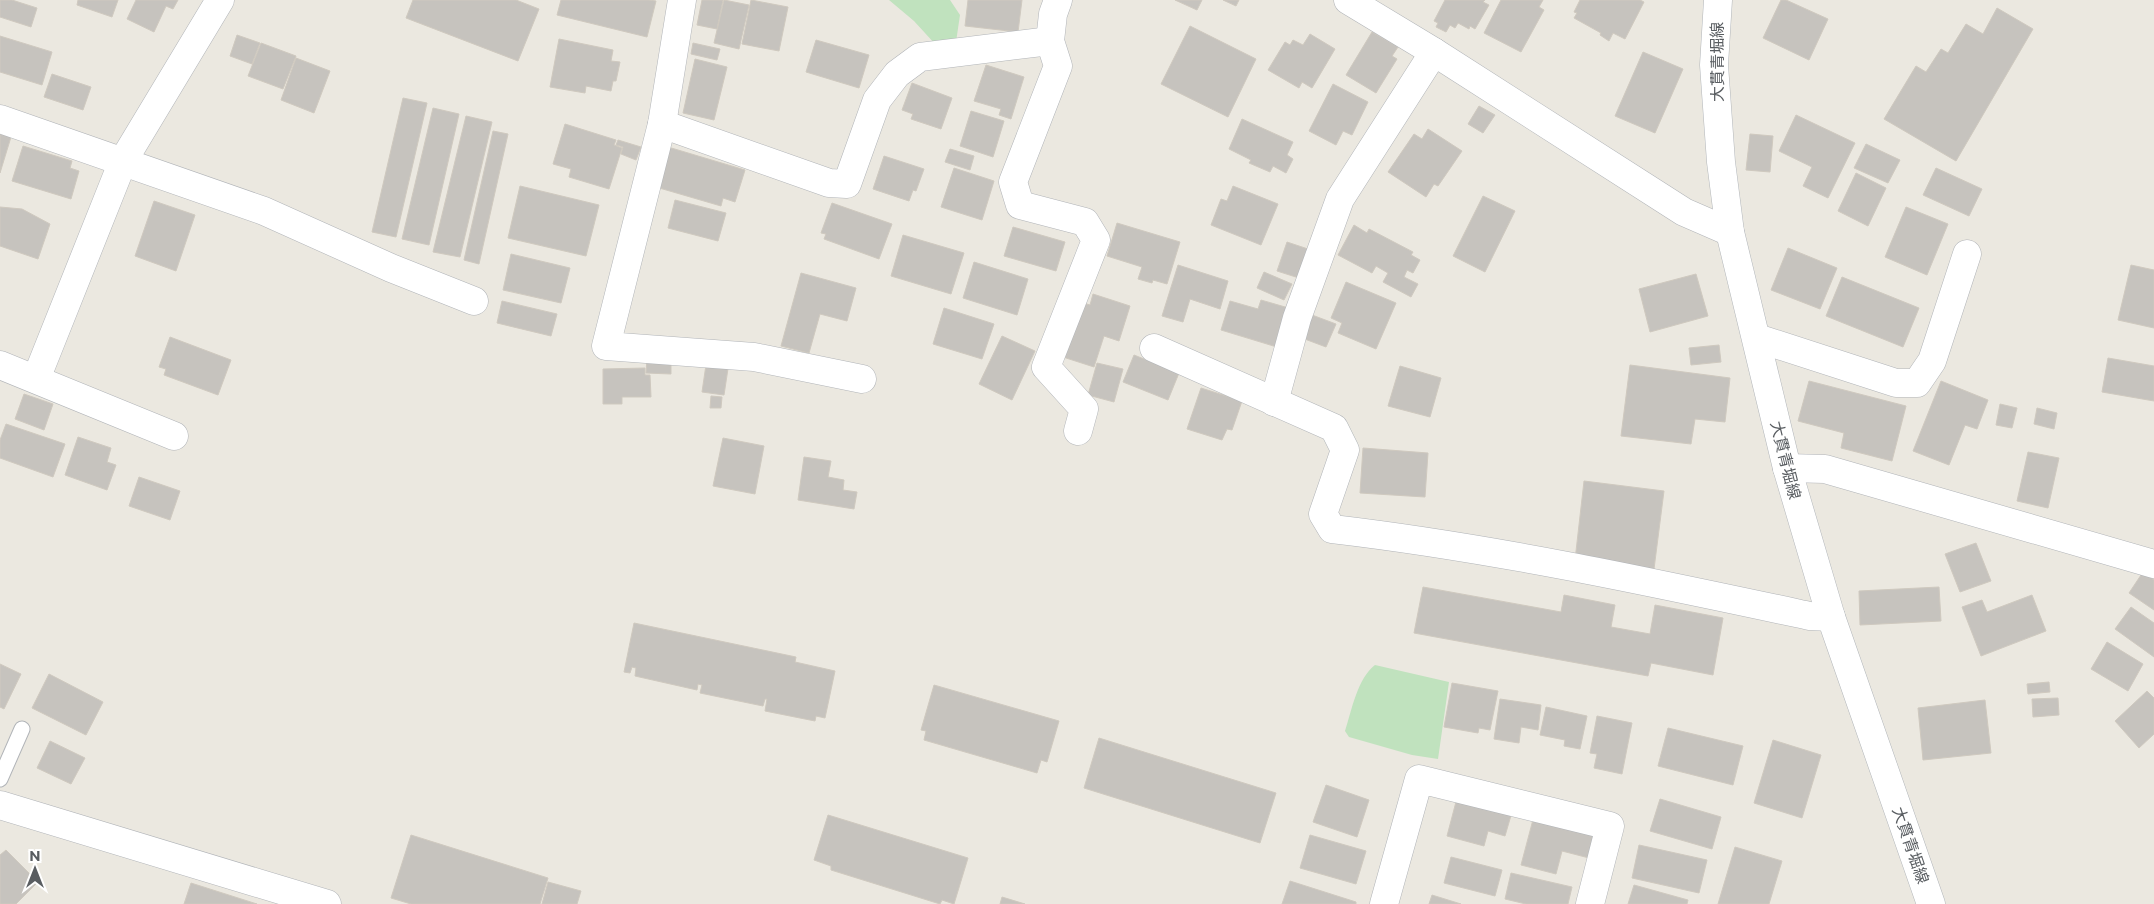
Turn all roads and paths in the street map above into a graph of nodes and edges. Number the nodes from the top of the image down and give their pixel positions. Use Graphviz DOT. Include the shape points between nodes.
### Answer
graph roads {
  1 [pos="220,0"];
  2 [pos="682,0"];
  3 [pos="1058,0"];
  4 [pos="1348,0"];
  5 [pos="1718,0"];
  6 [pos="1050,41"];
  7 [pos="1434,52"];
  8 [pos="0,119"];
  9 [pos="662,124"];
  10 [pos="123,161"];
  11 [pos="1730,232"];
  12 [pos="1967,254"];
  13 [pos="474,301"];
  14 [pos="1757,338"];
  15 [pos="1154,348"];
  16 [pos="0,365"];
  17 [pos="36,379"];
  18 [pos="862,379"];
  19 [pos="1274,402"];
  20 [pos="1078,432"];
  21 [pos="174,436"];
  22 [pos="1787,468"];
  23 [pos="2154,564"];
  24 [pos="1831,617"];
  25 [pos="22,729"];
  26 [pos="0,780"];
  27 [pos="0,805"];
  28 [pos="327,904"];
  29 [pos="1384,904"];
  30 [pos="1590,904"];
  31 [pos="1931,904"];
  1 -- 10 [label="street"];
  2 -- 9 [label="street"];
  3 -- 6 [label="street"];
  4 -- 7 [label="street"];
  5 -- 11 [label="street, 大貫青堀線" via="1714,65"];
  6 -- 9 [label="street" via="920,57 897,74 877,100 847,184 829,183"];
  6 -- 20 [label="street" via="1058,66 1013,182 1020,204 1085,222 1096,240 1046,368 1084,409"];
  7 -- 11 [label="street" via="1684,212"];
  7 -- 19 [label="street" via="1340,199 1296,318"];
  8 -- 10 [label="street"];
  9 -- 18 [label="street" via="606,346 754,357"];
  10 -- 13 [label="street" via="264,211"];
  10 -- 17 [label="street"];
  11 -- 14 [label="street, 大貫青堀線"];
  12 -- 14 [label="street" via="1932,361 1917,383 1896,383"];
  14 -- 22 [label="street, 大貫青堀線"];
  15 -- 19 [label="street"];
  16 -- 17 [label="street"];
  17 -- 21 [label="street"];
  19 -- 24 [label="street" via="1334,428 1345,450 1322,514 1332,529 1429,540 1600,571 1810,616"];
  22 -- 23 [label="street" via="1825,469"];
  22 -- 24 [label="street, 大貫青堀線"];
  24 -- 31 [label="street, 大貫青堀線"];
  25 -- 26 [label="lane"];
  27 -- 28 [label="street"];
  29 -- 30 [label="street" via="1419,779 1610,826"];
}
